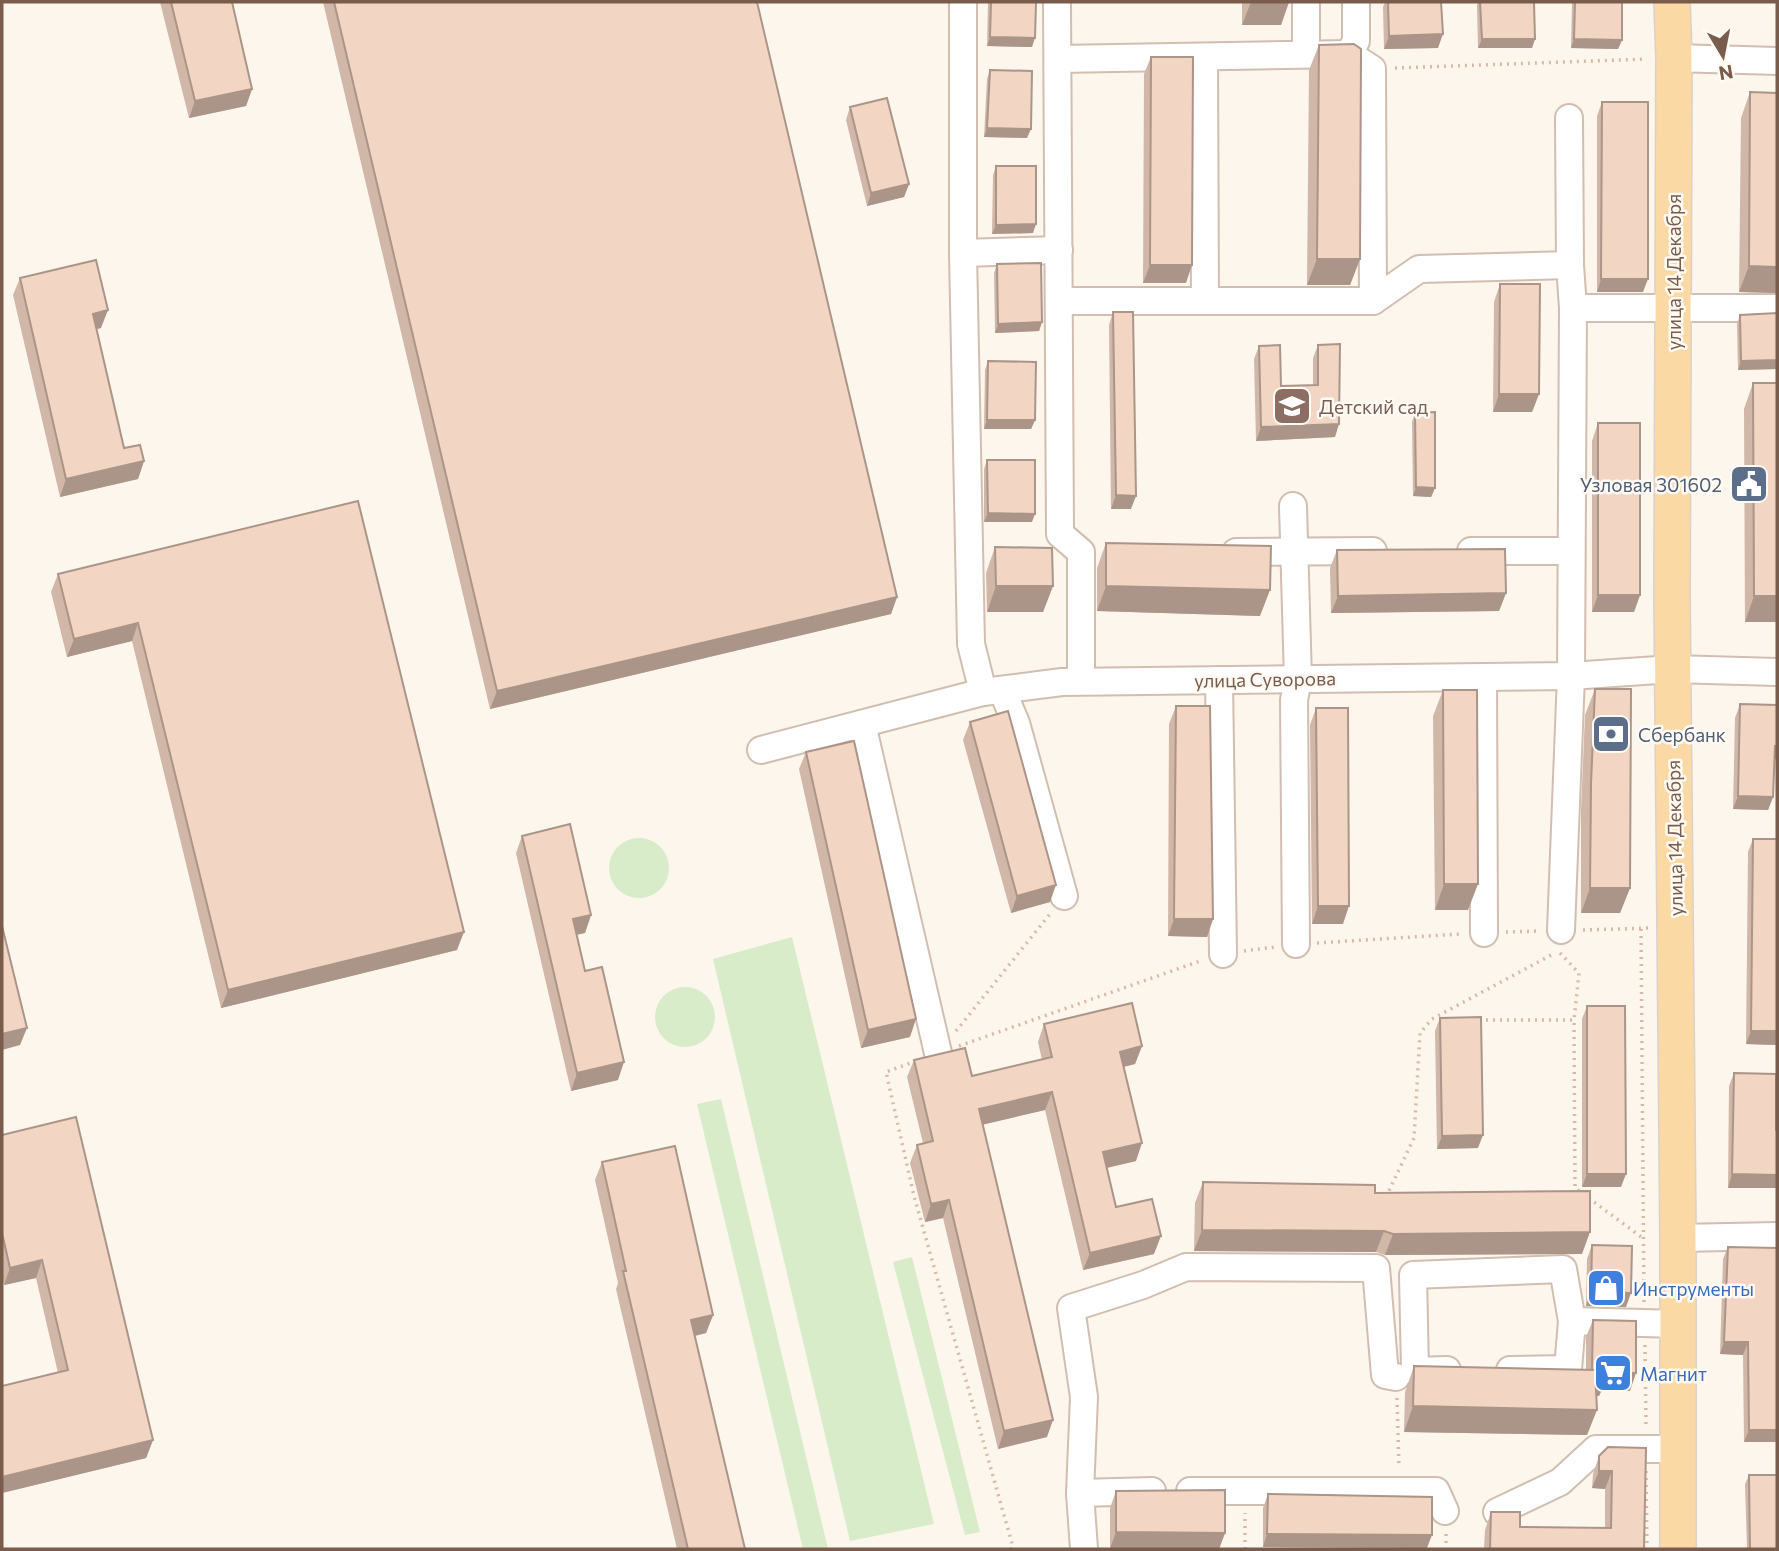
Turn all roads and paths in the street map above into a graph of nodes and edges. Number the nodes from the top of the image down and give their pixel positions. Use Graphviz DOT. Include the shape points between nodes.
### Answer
graph roads {
  1 [pos="963,2"];
  2 [pos="1057,2"];
  3 [pos="1306,2"];
  4 [pos="1356,2"];
  5 [pos="1672,2"];
  6 [pos="1306,54"];
  7 [pos="1349,54"];
  8 [pos="1204,57"];
  9 [pos="1674,58"];
  10 [pos="1058,60"];
  11 [pos="1777,61"];
  12 [pos="1371,69"];
  13 [pos="1569,118"];
  14 [pos="1059,250"];
  15 [pos="963,253"];
  16 [pos="1570,265"];
  17 [pos="1059,301"];
  18 [pos="1205,301"];
  19 [pos="1373,301"];
  20 [pos="1673,307"];
  21 [pos="1573,308"];
  22 [pos="1777,308"];
  23 [pos="1293,506"];
  24 [pos="1392,551"];
  25 [pos="1447,551"];
  26 [pos="1570,551"];
  27 [pos="1041,552"];
  28 [pos="1081,552"];
  29 [pos="1108,552"];
  30 [pos="1215,552"];
  31 [pos="1295,552"];
  32 [pos="1672,668"];
  33 [pos="1777,672"];
  34 [pos="1571,676"];
  35 [pos="1483,677"];
  36 [pos="1298,679"];
  37 [pos="1219,680"];
  38 [pos="1081,681"];
  39 [pos="992,691"];
  40 [pos="862,724"];
  41 [pos="761,750"];
  42 [pos="1064,896"];
  43 [pos="1675,928"];
  44 [pos="1640,929"];
  45 [pos="1561,930"];
  46 [pos="1485,933"];
  47 [pos="1296,944"];
  48 [pos="1223,954"];
  49 [pos="1432,1019"];
  50 [pos="1445,1019"];
  51 [pos="1471,1020"];
  52 [pos="1574,1020"];
  53 [pos="938,1053"];
  54 [pos="1385,1206"];
  55 [pos="1777,1236"];
  56 [pos="1678,1238"];
  57 [pos="1644,1239"];
  58 [pos="1644,1307"];
  59 [pos="1572,1321"];
  60 [pos="1678,1324"];
  61 [pos="1645,1334"];
  62 [pos="1395,1377"];
  63 [pos="1646,1428"];
  64 [pos="1678,1449"];
  65 [pos="1646,1468"];
  66 [pos="1245,1490"];
  67 [pos="1399,1491"];
  68 [pos="1080,1493"];
  69 [pos="1444,1511"];
  70 [pos="1497,1512"];
  71 [pos="1011,1549"];
  72 [pos="1084,1549"];
  73 [pos="1245,1549"];
  74 [pos="1647,1549"];
  75 [pos="1678,1549"];
  1 -- 15 [label="street"];
  2 -- 10 [label="street"];
  3 -- 6 [label="street"];
  4 -- 7 [label="street" via="1356,41"];
  5 -- 9 [label="main road, улица 14 Декабря"];
  6 -- 7 [label="street"];
  6 -- 8 [label="street"];
  7 -- 12 [label="street"];
  8 -- 10 [label="street"];
  8 -- 18 [label="street"];
  9 -- 11 [label="street"];
  9 -- 12 [label="path"];
  9 -- 20 [label="main road, улица 14 Декабря"];
  10 -- 14 [label="street"];
  12 -- 19 [label="street"];
  13 -- 16 [label="street"];
  14 -- 15 [label="street"];
  14 -- 17 [label="street"];
  15 -- 39 [label="street" via="971,645"];
  16 -- 19 [label="street" via="1419,270"];
  16 -- 21 [label="street"];
  17 -- 18 [label="street"];
  17 -- 28 [label="street" via="1060,534"];
  18 -- 19 [label="street"];
  20 -- 21 [label="street"];
  20 -- 22 [label="street"];
  20 -- 32 [label="main road, улица 14 Декабря"];
  21 -- 26 [label="street"];
  23 -- 31 [label="street"];
  24 -- 31 [label="street"];
  25 -- 26 [label="street"];
  26 -- 34 [label="street"];
  27 -- 28 [label="street"];
  28 -- 29 [label="street"];
  28 -- 38 [label="street"];
  30 -- 31 [label="street"];
  31 -- 36 [label="street"];
  32 -- 33 [label="street, улица Суворова"];
  32 -- 34 [label="street, улица Суворова"];
  32 -- 43 [label="main road, улица 14 Декабря"];
  34 -- 35 [label="street, улица Суворова"];
  34 -- 45 [label="street"];
  35 -- 36 [label="street, улица Суворова"];
  35 -- 46 [label="street"];
  36 -- 37 [label="street, улица Суворова"];
  36 -- 47 [label="street" via="1294,700"];
  37 -- 38 [label="street, улица Суворова"];
  37 -- 48 [label="street"];
  38 -- 39 [label="street, улица Суворова"];
  39 -- 40 [label="street, улица Суворова"];
  39 -- 42 [label="street" via="1016,723"];
  40 -- 41 [label="street, улица Суворова"];
  40 -- 53 [label="street"];
  42 -- 53 [label="path"];
  43 -- 44 [label="path"];
  43 -- 56 [label="main road, улица 14 Декабря"];
  44 -- 45 [label="path"];
  44 -- 57 [label="path"];
  45 -- 46 [label="path"];
  46 -- 47 [label="path"];
  47 -- 48 [label="path"];
  48 -- 53 [label="path"];
  49 -- 50 [label="path"];
  49 -- 52 [label="path" via="1558,951 1579,973"];
  49 -- 54 [label="path" via="1420,1033 1414,1138"];
  51 -- 52 [label="path"];
  52 -- 57 [label="path" via="1575,1188"];
  53 -- 71 [label="path" via="886,1072 914,1195"];
  55 -- 56 [label="street"];
  56 -- 60 [label="main road, улица 14 Декабря"];
  57 -- 58 [label="path"];
  59 -- 59 [label="street" via="1568,1369 1415,1371 1413,1275 1563,1269"];
  59 -- 60 [label="street"];
  60 -- 64 [label="main road, улица 14 Декабря"];
  61 -- 63 [label="path"];
  62 -- 67 [label="path"];
  62 -- 68 [label="street" via="1385,1375 1376,1268 1186,1267 1071,1308 1084,1397"];
  64 -- 70 [label="street" via="1597,1449 1560,1482"];
  64 -- 75 [label="main road, улица 14 Декабря"];
  65 -- 74 [label="path"];
  66 -- 67 [label="street"];
  66 -- 68 [label="street"];
  66 -- 73 [label="path"];
  67 -- 69 [label="street" via="1437,1491"];
  68 -- 72 [label="street"];
}
